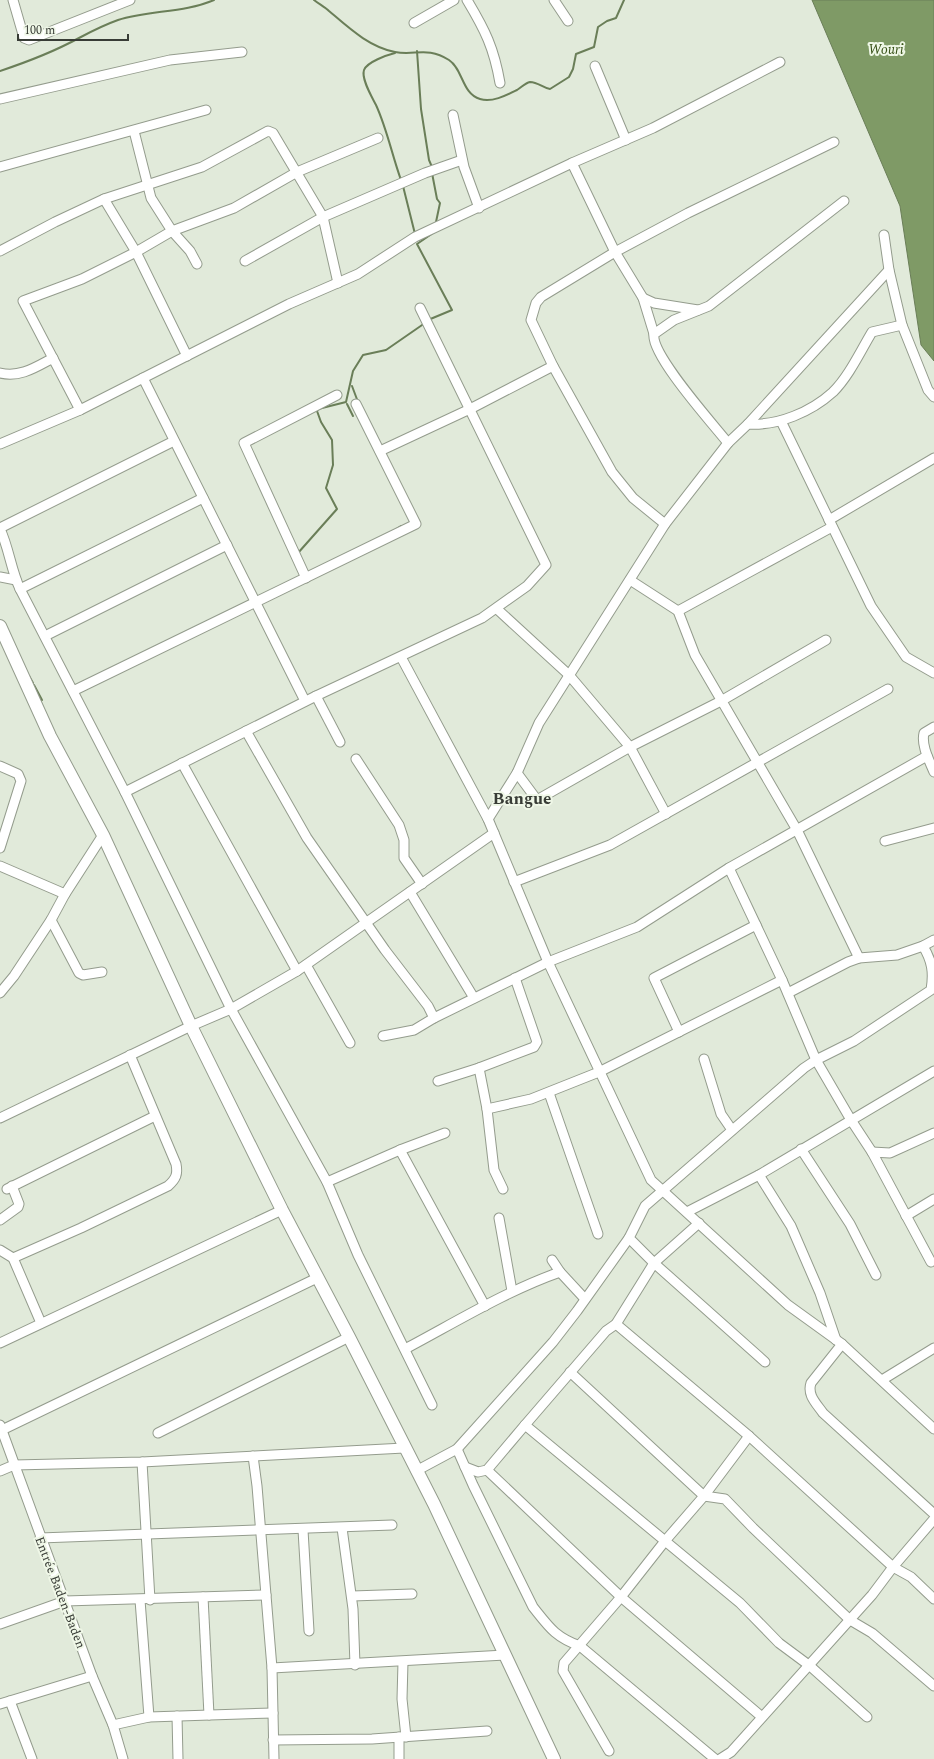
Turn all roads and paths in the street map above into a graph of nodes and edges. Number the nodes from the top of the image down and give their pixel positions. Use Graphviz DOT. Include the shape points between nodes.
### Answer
graph roads {
  1 [pos="13,0"];
  2 [pos="130,0"];
  3 [pos="454,0"];
  4 [pos="467,0"];
  5 [pos="554,0"];
  6 [pos="568,22"];
  7 [pos="414,23"];
  8 [pos="242,52"];
  9 [pos="780,62"];
  10 [pos="595,66"];
  11 [pos="500,83"];
  12 [pos="0,99"];
  13 [pos="206,110"];
  14 [pos="453,115"];
  15 [pos="134,131"];
  16 [pos="378,138"];
  17 [pos="626,140"];
  18 [pos="834,142"];
  19 [pos="462,160"];
  20 [pos="572,163"];
  21 [pos="0,167"];
  22 [pos="297,172"];
  23 [pos="148,184"];
  24 [pos="104,199"];
  25 [pos="844,201"];
  26 [pos="479,208"];
  27 [pos="323,217"];
  28 [pos="172,231"];
  29 [pos="884,236"];
  30 [pos="0,252"];
  31 [pos="136,252"];
  32 [pos="615,252"];
  33 [pos="244,261"];
  34 [pos="197,264"];
  35 [pos="889,270"];
  36 [pos="338,283"];
  37 [pos="643,298"];
  38 [pos="420,308"];
  39 [pos="700,310"];
  40 [pos="902,325"];
  41 [pos="654,334"];
  42 [pos="187,356"];
  43 [pos="53,358"];
  44 [pos="553,366"];
  45 [pos="0,373"];
  46 [pos="143,378"];
  47 [pos="336,395"];
  48 [pos="934,397"];
  49 [pos="356,404"];
  50 [pos="470,409"];
  51 [pos="80,410"];
  52 [pos="781,421"];
  53 [pos="748,424"];
  54 [pos="174,441"];
  55 [pos="728,443"];
  56 [pos="0,444"];
  57 [pos="380,451"];
  58 [pos="934,458"];
  59 [pos="203,498"];
  60 [pos="831,523"];
  61 [pos="665,524"];
  62 [pos="0,528"];
  63 [pos="226,544"];
  64 [pos="0,577"];
  65 [pos="306,578"];
  66 [pos="16,580"];
  67 [pos="630,580"];
  68 [pos="20,589"];
  69 [pos="256,602"];
  70 [pos="497,609"];
  71 [pos="678,611"];
  72 [pos="0,626"];
  73 [pos="44,636"];
  74 [pos="826,640"];
  75 [pos="401,657"];
  76 [pos="934,673"];
  77 [pos="569,675"];
  78 [pos="888,689"];
  79 [pos="73,691"];
  80 [pos="316,696"];
  81 [pos="305,701"];
  82 [pos="721,701"];
  83 [pos="934,727"];
  84 [pos="246,731"];
  85 [pos="340,742"];
  86 [pos="630,747"];
  87 [pos="927,756"];
  88 [pos="356,759"];
  89 [pos="182,763"];
  90 [pos="758,764"];
  91 [pos="0,766"];
  92 [pos="934,772"];
  93 [pos="517,773"];
  94 [pos="125,792"];
  95 [pos="666,814"];
  96 [pos="488,819"];
  97 [pos="934,828"];
  98 [pos="797,830"];
  99 [pos="494,833"];
  100 [pos="103,836"];
  101 [pos="885,842"];
  102 [pos="0,848"];
  103 [pos="0,866"];
  104 [pos="729,868"];
  105 [pos="514,882"];
  106 [pos="422,884"];
  107 [pos="410,892"];
  108 [pos="65,894"];
  109 [pos="51,920"];
  110 [pos="367,923"];
  111 [pos="756,925"];
  112 [pos="934,940"];
  113 [pos="922,946"];
  114 [pos="859,958"];
  115 [pos="548,962"];
  116 [pos="306,965"];
  117 [pos="102,972"];
  118 [pos="297,972"];
  119 [pos="515,978"];
  120 [pos="782,980"];
  121 [pos="0,993"];
  122 [pos="788,994"];
  123 [pos="474,998"];
  124 [pos="231,1009"];
  125 [pos="434,1018"];
  126 [pos="191,1026"];
  127 [pos="679,1032"];
  128 [pos="383,1036"];
  129 [pos="350,1043"];
  130 [pos="130,1055"];
  131 [pos="704,1059"];
  132 [pos="816,1060"];
  133 [pos="479,1068"];
  134 [pos="934,1071"];
  135 [pos="599,1072"];
  136 [pos="438,1081"];
  137 [pos="549,1093"];
  138 [pos="487,1109"];
  139 [pos="155,1116"];
  140 [pos="0,1118"];
  141 [pos="851,1120"];
  142 [pos="732,1130"];
  143 [pos="446,1133"];
  144 [pos="934,1133"];
  145 [pos="801,1149"];
  146 [pos="400,1150"];
  147 [pos="872,1152"];
  148 [pos="759,1174"];
  149 [pos="326,1182"];
  150 [pos="503,1189"];
  151 [pos="662,1191"];
  152 [pos="934,1199"];
  153 [pos="282,1210"];
  154 [pos="687,1212"];
  155 [pos="906,1216"];
  156 [pos="499,1218"];
  157 [pos="0,1220"];
  158 [pos="699,1223"];
  159 [pos="598,1234"];
  160 [pos="628,1238"];
  161 [pos="0,1250"];
  162 [pos="13,1258"];
  163 [pos="552,1260"];
  164 [pos="931,1262"];
  165 [pos="654,1264"];
  166 [pos="560,1272"];
  167 [pos="876,1275"];
  168 [pos="317,1278"];
  169 [pos="512,1291"];
  170 [pos="585,1299"];
  171 [pos="485,1306"];
  172 [pos="41,1324"];
  173 [pos="616,1324"];
  174 [pos="349,1337"];
  175 [pos="839,1342"];
  176 [pos="0,1343"];
  177 [pos="934,1348"];
  178 [pos="406,1349"];
  179 [pos="765,1362"];
  180 [pos="570,1372"];
  181 [pos="882,1380"];
  182 [pos="432,1405"];
  183 [pos="525,1425"];
  184 [pos="1,1427"];
  185 [pos="934,1429"];
  186 [pos="158,1433"];
  187 [pos="749,1436"];
  188 [pos="404,1448"];
  189 [pos="457,1449"];
  190 [pos="253,1456"];
  191 [pos="142,1462"];
  192 [pos="14,1465"];
  193 [pos="465,1467"];
  194 [pos="487,1470"];
  195 [pos="0,1471"];
  196 [pos="416,1471"];
  197 [pos="704,1496"];
  198 [pos="934,1514"];
  199 [pos="934,1519"];
  200 [pos="392,1525"];
  201 [pos="342,1528"];
  202 [pos="303,1530"];
  203 [pos="260,1531"];
  204 [pos="147,1535"];
  205 [pos="40,1538"];
  206 [pos="665,1541"];
  207 [pos="893,1567"];
  208 [pos="412,1594"];
  209 [pos="266,1595"];
  210 [pos="352,1596"];
  211 [pos="203,1597"];
  212 [pos="621,1597"];
  213 [pos="934,1599"];
  214 [pos="140,1600"];
  215 [pos="150,1600"];
  216 [pos="65,1601"];
  217 [pos="850,1620"];
  218 [pos="0,1624"];
  219 [pos="309,1631"];
  220 [pos="580,1646"];
  221 [pos="506,1655"];
  222 [pos="403,1662"];
  223 [pos="355,1664"];
  224 [pos="810,1666"];
  225 [pos="272,1668"];
  226 [pos="92,1676"];
  227 [pos="934,1686"];
  228 [pos="10,1701"];
  229 [pos="0,1704"];
  230 [pos="273,1713"];
  231 [pos="209,1715"];
  232 [pos="177,1716"];
  233 [pos="762,1716"];
  234 [pos="149,1717"];
  235 [pos="867,1717"];
  236 [pos="113,1725"];
  237 [pos="487,1731"];
  238 [pos="402,1737"];
  239 [pos="273,1740"];
  240 [pos="609,1751"];
  241 [pos="32,1759"];
  242 [pos="123,1759"];
  243 [pos="178,1759"];
  244 [pos="274,1759"];
  245 [pos="399,1759"];
  246 [pos="554,1759"];
  247 [pos="715,1759"];
  248 [pos="720,1759"];
  1 -- 2 [label="street" via="24,38 29,40"];
  3 -- 7 [label="street"];
  4 -- 11 [label="street" via="489,38 496,56"];
  5 -- 6 [label="street"];
  8 -- 12 [label="street" via="170,60"];
  9 -- 17 [label="street" via="695,108"];
  10 -- 17 [label="street"];
  13 -- 15 [label="street"];
  14 -- 19 [label="street"];
  15 -- 21 [label="street"];
  15 -- 23 [label="street"];
  16 -- 22 [label="street"];
  17 -- 20 [label="street"];
  18 -- 32 [label="street"];
  19 -- 26 [label="street"];
  19 -- 27 [label="street" via="425,173"];
  20 -- 26 [label="street"];
  20 -- 32 [label="street"];
  22 -- 23 [label="street" via="273,133 268,131 202,167"];
  22 -- 27 [label="street"];
  22 -- 28 [label="street" via="234,208"];
  23 -- 24 [label="street"];
  23 -- 28 [label="street" via="153,202"];
  24 -- 30 [label="street"];
  24 -- 31 [label="street"];
  25 -- 39 [label="street" via="709,306"];
  26 -- 36 [label="street" via="415,237 373,265"];
  27 -- 33 [label="street"];
  27 -- 36 [label="street"];
  28 -- 31 [label="street"];
  28 -- 34 [label="street" via="190,251"];
  29 -- 35 [label="street"];
  31 -- 42 [label="street"];
  31 -- 43 [label="street" via="82,279 23,301"];
  32 -- 37 [label="street"];
  32 -- 44 [label="street" via="541,297 536,303 531,320"];
  35 -- 40 [label="street"];
  35 -- 53 [label="street"];
  36 -- 42 [label="street" via="289,304"];
  37 -- 39 [label="street" via="654,303"];
  37 -- 41 [label="street"];
  38 -- 50 [label="street"];
  39 -- 41 [label="street" via="674,320"];
  40 -- 48 [label="street" via="928,390"];
  40 -- 52 [label="street" via="872,332 833,392 815,405"];
  41 -- 55 [label="street" via="654,345 663,361"];
  42 -- 46 [label="street"];
  43 -- 45 [label="street" via="25,372 10,375"];
  43 -- 51 [label="street"];
  44 -- 50 [label="street"];
  44 -- 61 [label="street" via="612,472 633,498"];
  46 -- 51 [label="street"];
  46 -- 54 [label="street"];
  47 -- 65 [label="street" via="244,443"];
  49 -- 57 [label="street"];
  50 -- 57 [label="street"];
  50 -- 70 [label="street" via="546,565 527,586"];
  51 -- 56 [label="street"];
  52 -- 53 [label="street" via="764,425"];
  52 -- 60 [label="street"];
  53 -- 55 [label="street"];
  54 -- 59 [label="street"];
  54 -- 62 [label="street"];
  55 -- 61 [label="street"];
  57 -- 65 [label="street" via="416,524"];
  58 -- 60 [label="street"];
  59 -- 63 [label="street"];
  59 -- 68 [label="street"];
  60 -- 71 [label="street"];
  60 -- 76 [label="street" via="871,606 906,658"];
  61 -- 67 [label="street"];
  62 -- 66 [label="street"];
  63 -- 69 [label="street"];
  63 -- 73 [label="street"];
  64 -- 66 [label="street"];
  65 -- 69 [label="street"];
  66 -- 68 [label="street"];
  67 -- 71 [label="street"];
  67 -- 77 [label="street"];
  68 -- 73 [label="street"];
  69 -- 79 [label="street"];
  69 -- 81 [label="street"];
  70 -- 75 [label="street"];
  70 -- 77 [label="street"];
  71 -- 82 [label="street" via="695,654"];
  72 -- 100 [label="main road" via="50,736"];
  73 -- 79 [label="street"];
  74 -- 82 [label="street"];
  75 -- 80 [label="street"];
  75 -- 96 [label="street"];
  77 -- 86 [label="street"];
  77 -- 93 [label="street" via="540,723"];
  78 -- 90 [label="street"];
  79 -- 94 [label="street"];
  80 -- 81 [label="street"];
  80 -- 85 [label="street"];
  81 -- 84 [label="street"];
  82 -- 86 [label="street"];
  82 -- 90 [label="street"];
  83 -- 87 [label="street" via="924,732"];
  84 -- 89 [label="street"];
  84 -- 110 [label="street" via="289,808"];
  86 -- 93 [label="street" via="537,800"];
  86 -- 95 [label="street"];
  87 -- 92 [label="street"];
  87 -- 98 [label="street"];
  88 -- 106 [label="street" via="399,825 404,840 404,858"];
  89 -- 94 [label="street"];
  89 -- 118 [label="street"];
  90 -- 95 [label="street"];
  90 -- 98 [label="street"];
  91 -- 102 [label="street" via="18,774 21,781"];
  93 -- 96 [label="street"];
  94 -- 124 [label="street"];
  95 -- 105 [label="street" via="610,845"];
  96 -- 99 [label="street"];
  97 -- 101 [label="street"];
  98 -- 104 [label="street"];
  98 -- 114 [label="street"];
  99 -- 105 [label="street"];
  99 -- 106 [label="street"];
  100 -- 108 [label="street"];
  100 -- 126 [label="main road"];
  103 -- 108 [label="street"];
  104 -- 111 [label="street"];
  104 -- 115 [label="street" via="637,927"];
  105 -- 115 [label="street"];
  106 -- 107 [label="street"];
  107 -- 110 [label="street"];
  107 -- 123 [label="street"];
  108 -- 109 [label="street"];
  109 -- 117 [label="street" via="79,973 83,975"];
  109 -- 121 [label="street"];
  110 -- 116 [label="street"];
  110 -- 125 [label="street" via="428,1006"];
  111 -- 120 [label="street"];
  111 -- 127 [label="street" via="654,978"];
  112 -- 113 [label="street"];
  113 -- 114 [label="street" via="897,954"];
  113 -- 132 [label="street" via="933,967 932,990 854,1041"];
  114 -- 122 [label="street"];
  115 -- 119 [label="street"];
  115 -- 135 [label="street"];
  116 -- 118 [label="street"];
  116 -- 129 [label="street"];
  118 -- 124 [label="street"];
  119 -- 123 [label="street"];
  119 -- 133 [label="street" via="536,1045 534,1048"];
  120 -- 122 [label="street"];
  120 -- 127 [label="street"];
  122 -- 132 [label="street"];
  123 -- 125 [label="street"];
  124 -- 126 [label="street"];
  124 -- 149 [label="street"];
  125 -- 128 [label="street" via="414,1030"];
  126 -- 130 [label="street"];
  126 -- 153 [label="main road"];
  127 -- 135 [label="street"];
  130 -- 139 [label="street"];
  130 -- 140 [label="street"];
  131 -- 142 [label="street" via="721,1114"];
  132 -- 141 [label="street"];
  132 -- 142 [label="street"];
  133 -- 136 [label="street"];
  133 -- 138 [label="street"];
  134 -- 141 [label="street"];
  135 -- 137 [label="street"];
  135 -- 151 [label="street" via="646,1172"];
  137 -- 138 [label="street"];
  137 -- 159 [label="street"];
  138 -- 150 [label="street" via="494,1170"];
  139 -- 157 [label="street" via="10,1188 19,1204"];
  139 -- 162 [label="street" via="176,1164 175,1180 168,1186"];
  141 -- 145 [label="street"];
  141 -- 147 [label="street"];
  142 -- 151 [label="street"];
  143 -- 146 [label="street"];
  144 -- 147 [label="street" via="890,1153"];
  145 -- 148 [label="street"];
  145 -- 167 [label="street" via="850,1224"];
  146 -- 149 [label="street"];
  146 -- 171 [label="street"];
  147 -- 155 [label="street"];
  148 -- 154 [label="street"];
  148 -- 175 [label="street" via="791,1226"];
  149 -- 178 [label="street" via="358,1255"];
  151 -- 154 [label="street"];
  151 -- 160 [label="street" via="641,1211"];
  152 -- 155 [label="street"];
  153 -- 168 [label="main road"];
  153 -- 172 [label="street"];
  154 -- 158 [label="street"];
  155 -- 164 [label="street"];
  156 -- 169 [label="street"];
  158 -- 165 [label="street"];
  158 -- 175 [label="street" via="788,1305"];
  160 -- 165 [label="street"];
  160 -- 170 [label="street"];
  161 -- 162 [label="street"];
  162 -- 172 [label="street"];
  163 -- 166 [label="street"];
  165 -- 173 [label="street"];
  165 -- 179 [label="street"];
  166 -- 169 [label="street"];
  166 -- 170 [label="street"];
  168 -- 174 [label="main road"];
  168 -- 184 [label="street"];
  169 -- 171 [label="street"];
  170 -- 189 [label="street" via="553,1342"];
  171 -- 178 [label="street"];
  172 -- 176 [label="street"];
  173 -- 180 [label="street" via="606,1331"];
  173 -- 187 [label="street"];
  174 -- 186 [label="street"];
  174 -- 188 [label="main road"];
  175 -- 181 [label="street"];
  175 -- 198 [label="street" via="811,1383 810,1396 823,1413"];
  177 -- 181 [label="street"];
  178 -- 182 [label="street"];
  180 -- 183 [label="street"];
  180 -- 197 [label="street"];
  181 -- 185 [label="street"];
  183 -- 194 [label="street"];
  183 -- 206 [label="street"];
  184 -- 192 [label="street, Entrée Baden-Baden"];
  187 -- 197 [label="street"];
  187 -- 207 [label="street"];
  188 -- 190 [label="street"];
  188 -- 196 [label="main road"];
  189 -- 193 [label="street"];
  189 -- 196 [label="street"];
  190 -- 191 [label="street"];
  190 -- 203 [label="street"];
  191 -- 192 [label="street"];
  191 -- 204 [label="street"];
  192 -- 195 [label="street"];
  192 -- 205 [label="street, Entrée Baden-Baden"];
  193 -- 194 [label="street" via="478,1472"];
  193 -- 220 [label="street" via="533,1607 562,1640"];
  194 -- 212 [label="street"];
  196 -- 221 [label="main road"];
  197 -- 206 [label="street"];
  197 -- 217 [label="street" via="725,1499"];
  199 -- 207 [label="street"];
  200 -- 201 [label="street"];
  201 -- 202 [label="street"];
  201 -- 210 [label="street"];
  202 -- 203 [label="street"];
  202 -- 219 [label="street"];
  203 -- 204 [label="street"];
  203 -- 209 [label="street"];
  204 -- 205 [label="street"];
  204 -- 215 [label="street"];
  205 -- 216 [label="street, Entrée Baden-Baden"];
  206 -- 212 [label="street"];
  206 -- 224 [label="street" via="740,1603 779,1643"];
  207 -- 213 [label="street" via="911,1577"];
  207 -- 217 [label="street"];
  208 -- 210 [label="street"];
  209 -- 211 [label="street"];
  209 -- 225 [label="street"];
  210 -- 223 [label="street"];
  211 -- 215 [label="street"];
  211 -- 231 [label="street"];
  212 -- 220 [label="street"];
  212 -- 233 [label="street"];
  214 -- 215 [label="street"];
  214 -- 216 [label="street"];
  214 -- 234 [label="street"];
  216 -- 218 [label="street"];
  216 -- 226 [label="street, Entrée Baden-Baden"];
  217 -- 224 [label="street"];
  217 -- 227 [label="street" via="872,1633"];
  220 -- 240 [label="street" via="564,1663 563,1672"];
  220 -- 247 [label="street"];
  221 -- 222 [label="street"];
  221 -- 246 [label="main road"];
  222 -- 223 [label="street"];
  222 -- 238 [label="street"];
  223 -- 225 [label="street"];
  224 -- 233 [label="street"];
  224 -- 235 [label="street"];
  225 -- 230 [label="street"];
  226 -- 228 [label="street"];
  226 -- 236 [label="street, Entrée Baden-Baden"];
  228 -- 229 [label="street"];
  228 -- 241 [label="street"];
  230 -- 231 [label="street"];
  230 -- 239 [label="street"];
  231 -- 232 [label="street"];
  232 -- 234 [label="street"];
  232 -- 243 [label="street"];
  233 -- 248 [label="street" via="731,1752"];
  234 -- 236 [label="street"];
  236 -- 242 [label="street, Entrée Baden-Baden"];
  237 -- 238 [label="street"];
  238 -- 239 [label="street"];
  238 -- 245 [label="street"];
  239 -- 244 [label="street"];
}
